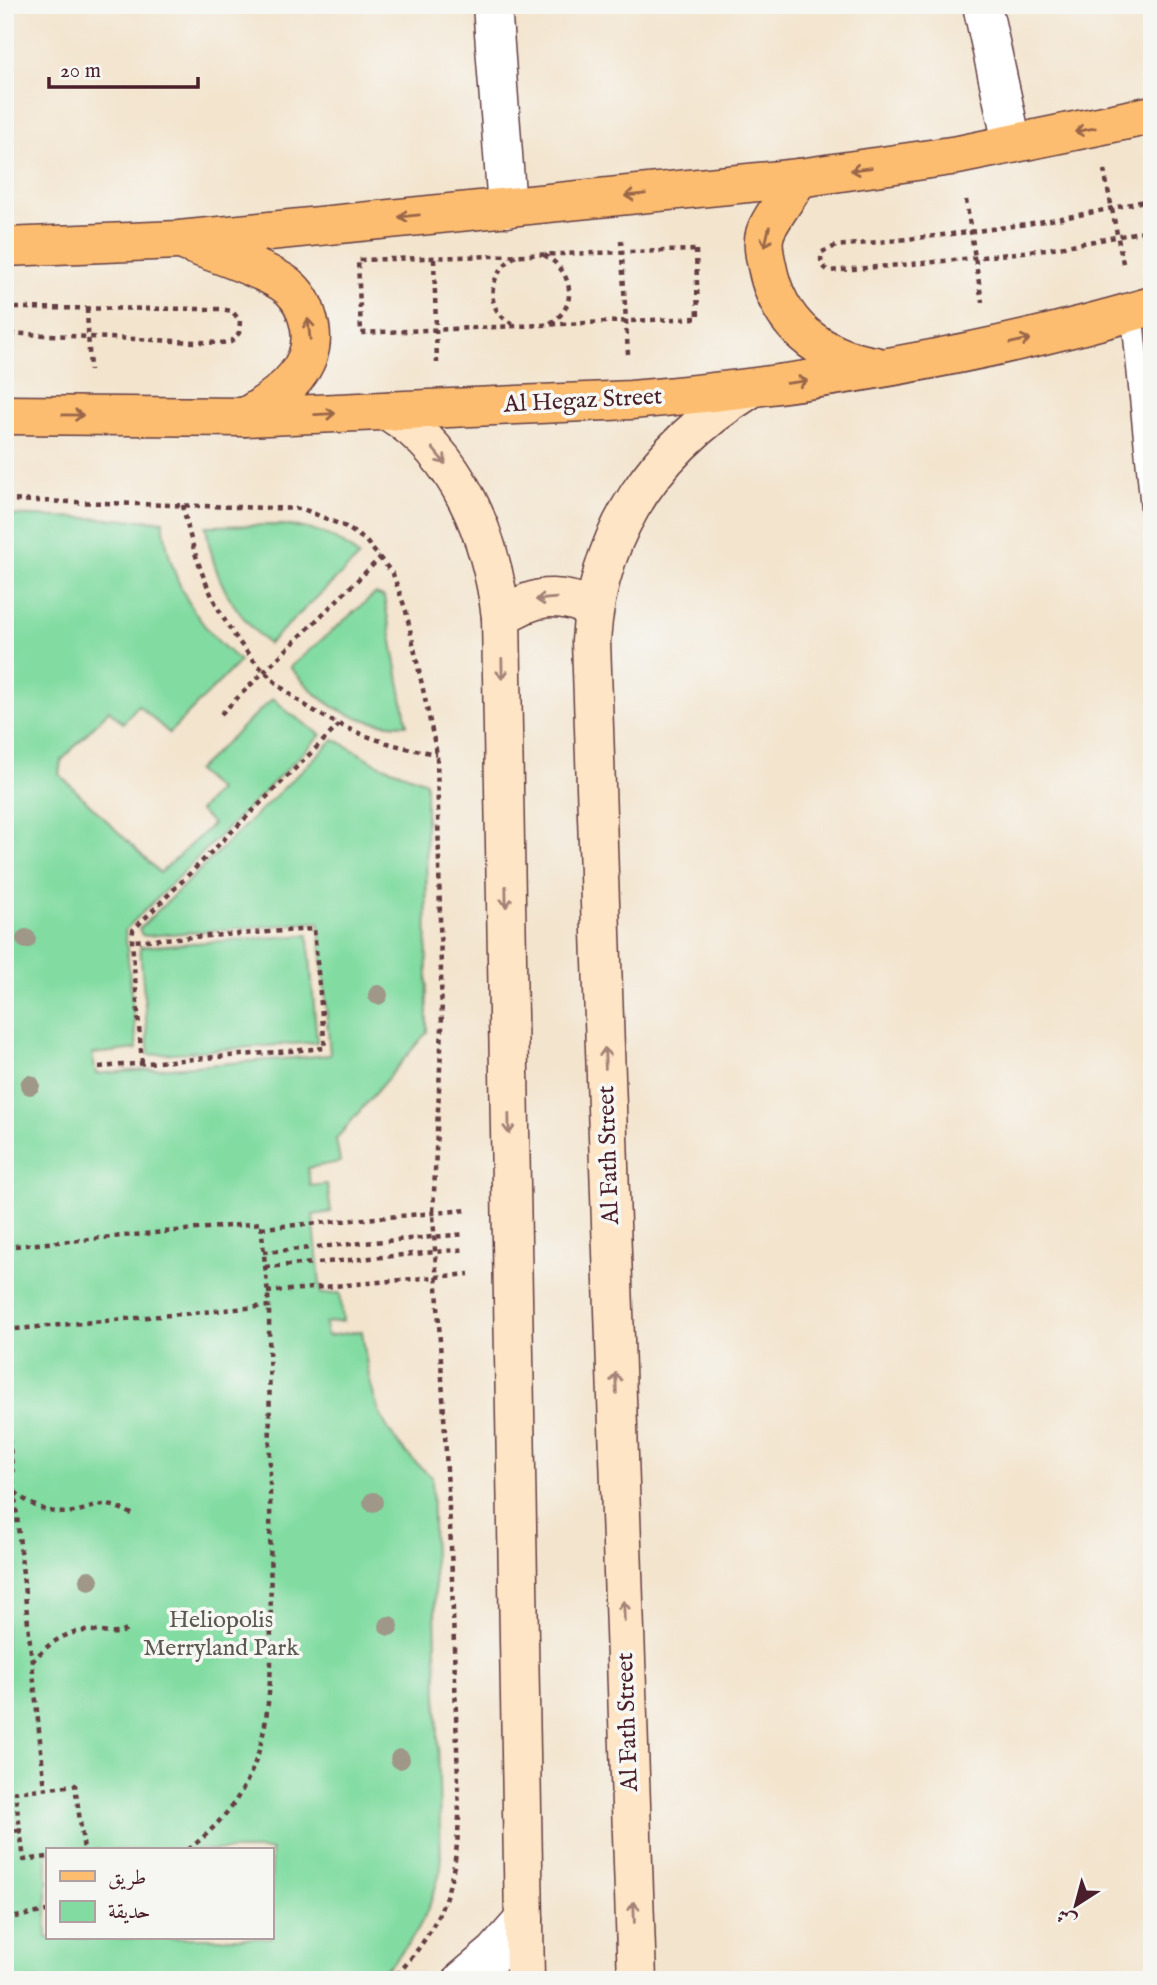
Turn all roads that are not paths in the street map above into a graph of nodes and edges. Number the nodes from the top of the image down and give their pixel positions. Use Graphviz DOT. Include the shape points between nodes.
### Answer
graph roads {
  1 [pos="492,5"];
  2 [pos="982,5"];
  3 [pos="1152,115"];
  4 [pos="1012,143"];
  5 [pos="799,178"];
  6 [pos="507,208"];
  7 [pos="179,240"];
  8 [pos="5,247"];
  9 [pos="1142,309"];
  10 [pos="899,366"];
  11 [pos="750,389"];
  12 [pos="388,411"];
  13 [pos="5,415"];
  14 [pos="245,418"];
  15 [pos="1152,513"];
  16 [pos="593,608"];
  17 [pos="501,617"];
  18 [pos="524,1920"];
  19 [pos="463,1980"];
  20 [pos="525,1980"];
  21 [pos="637,1980"];
  1 -- 6 [label="street"];
  2 -- 4 [label="street"];
  3 -- 4 [label="main road, one-way"];
  4 -- 5 [label="main road, one-way"];
  5 -- 6 [label="main road, one-way"];
  5 -- 10 [label="main road, one-way" via="765,234 775,296 800,332 835,356"];
  6 -- 7 [label="main road, one-way"];
  7 -- 8 [label="main road"];
  14 -- 7 [label="main road, one-way" via="289,387 307,359 310,325 305,309 282,282"];
  10 -- 9 [label="main road, Al Hegaz Street, one-way"];
  9 -- 15 [label="lane"];
  11 -- 10 [label="main road, Al Hegaz Street, one-way"];
  11 -- 12 [label="main road, Al Hegaz Street" via="631,400"];
  11 -- 16 [label="main road, Al Fath Street" via="708,417 654,471 616,536"];
  14 -- 12 [label="main road, Al Hegaz Street, one-way"];
  12 -- 17 [label="main road, one-way" via="440,457 467,499 494,568"];
  13 -- 14 [label="main road, Al Hegaz Street, one-way"];
  16 -- 17 [label="main road, one-way" via="556,597 536,599"];
  21 -- 16 [label="main road, Al Fath Street, one-way"];
  17 -- 18 [label="main road, one-way"];
  18 -- 19 [label="street"];
  18 -- 20 [label="main road"];
}
